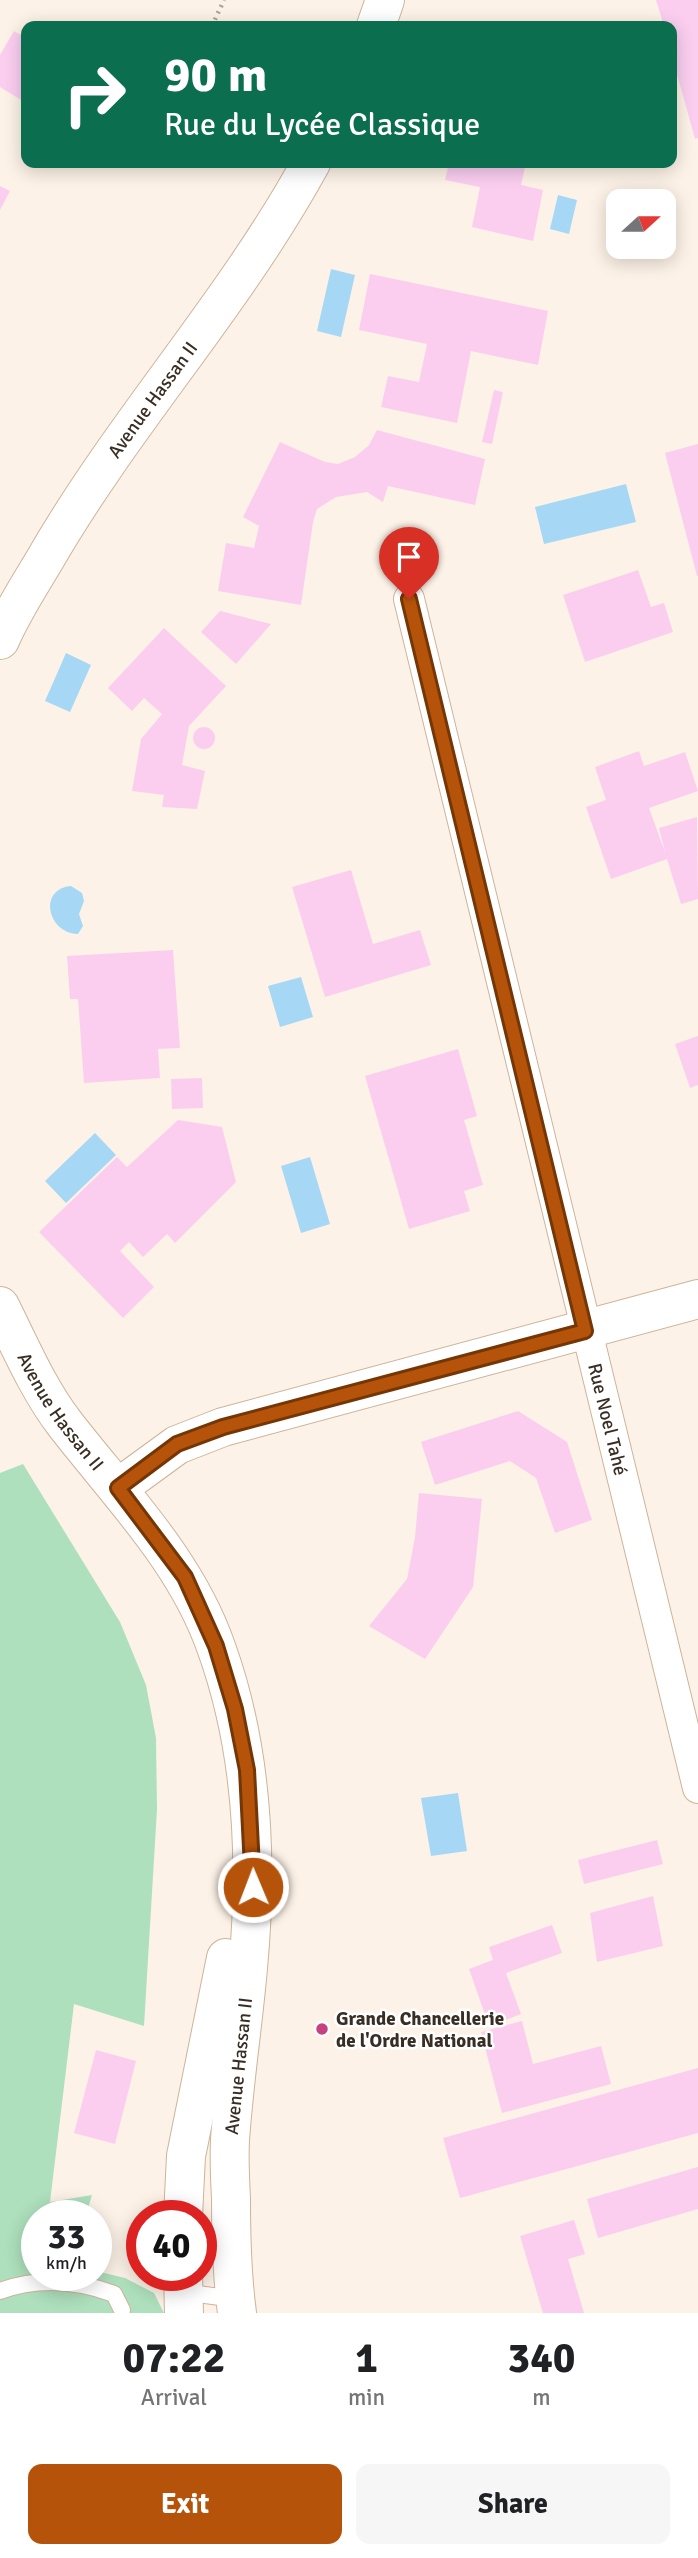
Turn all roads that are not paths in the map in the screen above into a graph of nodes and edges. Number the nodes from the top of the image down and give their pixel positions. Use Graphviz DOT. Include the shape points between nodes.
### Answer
graph roads {
  1 [pos="385,0"];
  2 [pos="378,21"];
  3 [pos="308,168"];
  4 [pos="409,599"];
  5 [pos="0,640"];
  6 [pos="698,1299"];
  7 [pos="0,1306"];
  8 [pos="585,1331"];
  9 [pos="118,1488"];
  10 [pos="698,1788"];
  11 [pos="251,1818"];
  12 [pos="184,2200"];
  13 [pos="0,2291"];
  14 [pos="183,2293"];
  15 [pos="236,2306"];
  16 [pos="122,2310"];
  1 -- 2 [label="street"];
  3 -- 5 [label="street, Avenue Hassan II" via="206,327 77,503"];
  4 -- 8 [label="street, Rue Noel Tahé"];
  6 -- 8 [label="street"];
  7 -- 9 [label="street, Avenue Hassan II" via="34,1376 64,1422"];
  8 -- 9 [label="street" via="223,1427 177,1444"];
  8 -- 10 [label="street, Rue Noel Tahé"];
  9 -- 11 [label="street, Avenue Hassan II" via="185,1577 216,1646 235,1709"];
  11 -- 12 [label="street, Avenue Hassan II" via="186,2156"];
  11 -- 15 [label="street, Avenue Hassan II" via="249,1965 230,2143"];
  13 -- 16 [label="lane" via="61,2281 114,2294"];
  14 -- 15 [label="lane"];
}
